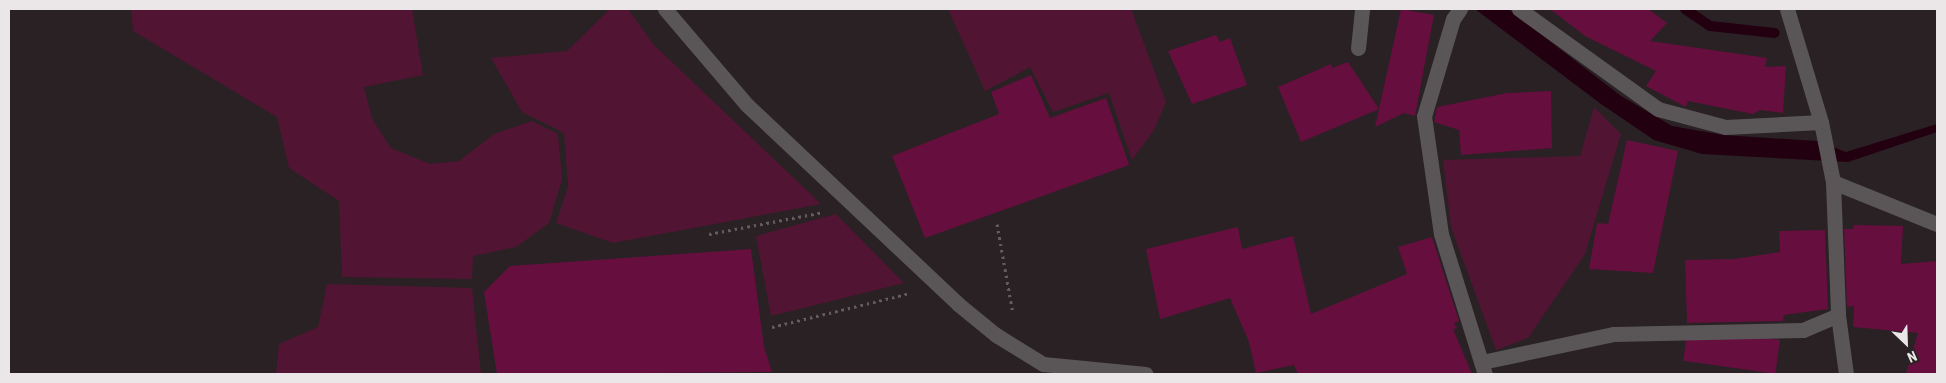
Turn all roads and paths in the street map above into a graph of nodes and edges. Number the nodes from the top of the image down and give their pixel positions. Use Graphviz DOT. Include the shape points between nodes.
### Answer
graph roads {
  1 [pos="664,9"];
  2 [pos="1362,9"];
  3 [pos="1460,9"];
  4 [pos="1519,9"];
  5 [pos="1787,9"];
  6 [pos="1358,48"];
  7 [pos="1821,122"];
  8 [pos="1833,182"];
  9 [pos="851,203"];
  10 [pos="997,224"];
  11 [pos="1937,224"];
  12 [pos="709,234"];
  13 [pos="939,286"];
  14 [pos="1838,315"];
  15 [pos="772,327"];
  16 [pos="1011,345"];
  17 [pos="1484,368"];
  18 [pos="1146,374"];
  19 [pos="1846,374"];
  1 -- 9 [label="street" via="747,105"];
  2 -- 6 [label="street"];
  3 -- 17 [label="street" via="1453,19 1424,116 1441,234"];
  4 -- 7 [label="street" via="1658,108 1725,127"];
  5 -- 7 [label="street"];
  7 -- 8 [label="street"];
  8 -- 11 [label="street"];
  8 -- 14 [label="street"];
  9 -- 12 [label="path" via="823,213"];
  9 -- 13 [label="street"];
  10 -- 16 [label="path" via="1013,308"];
  13 -- 15 [label="path"];
  13 -- 16 [label="street"];
  14 -- 17 [label="street" via="1803,330 1614,334"];
  14 -- 19 [label="street"];
  16 -- 18 [label="street" via="1043,364"];
}
